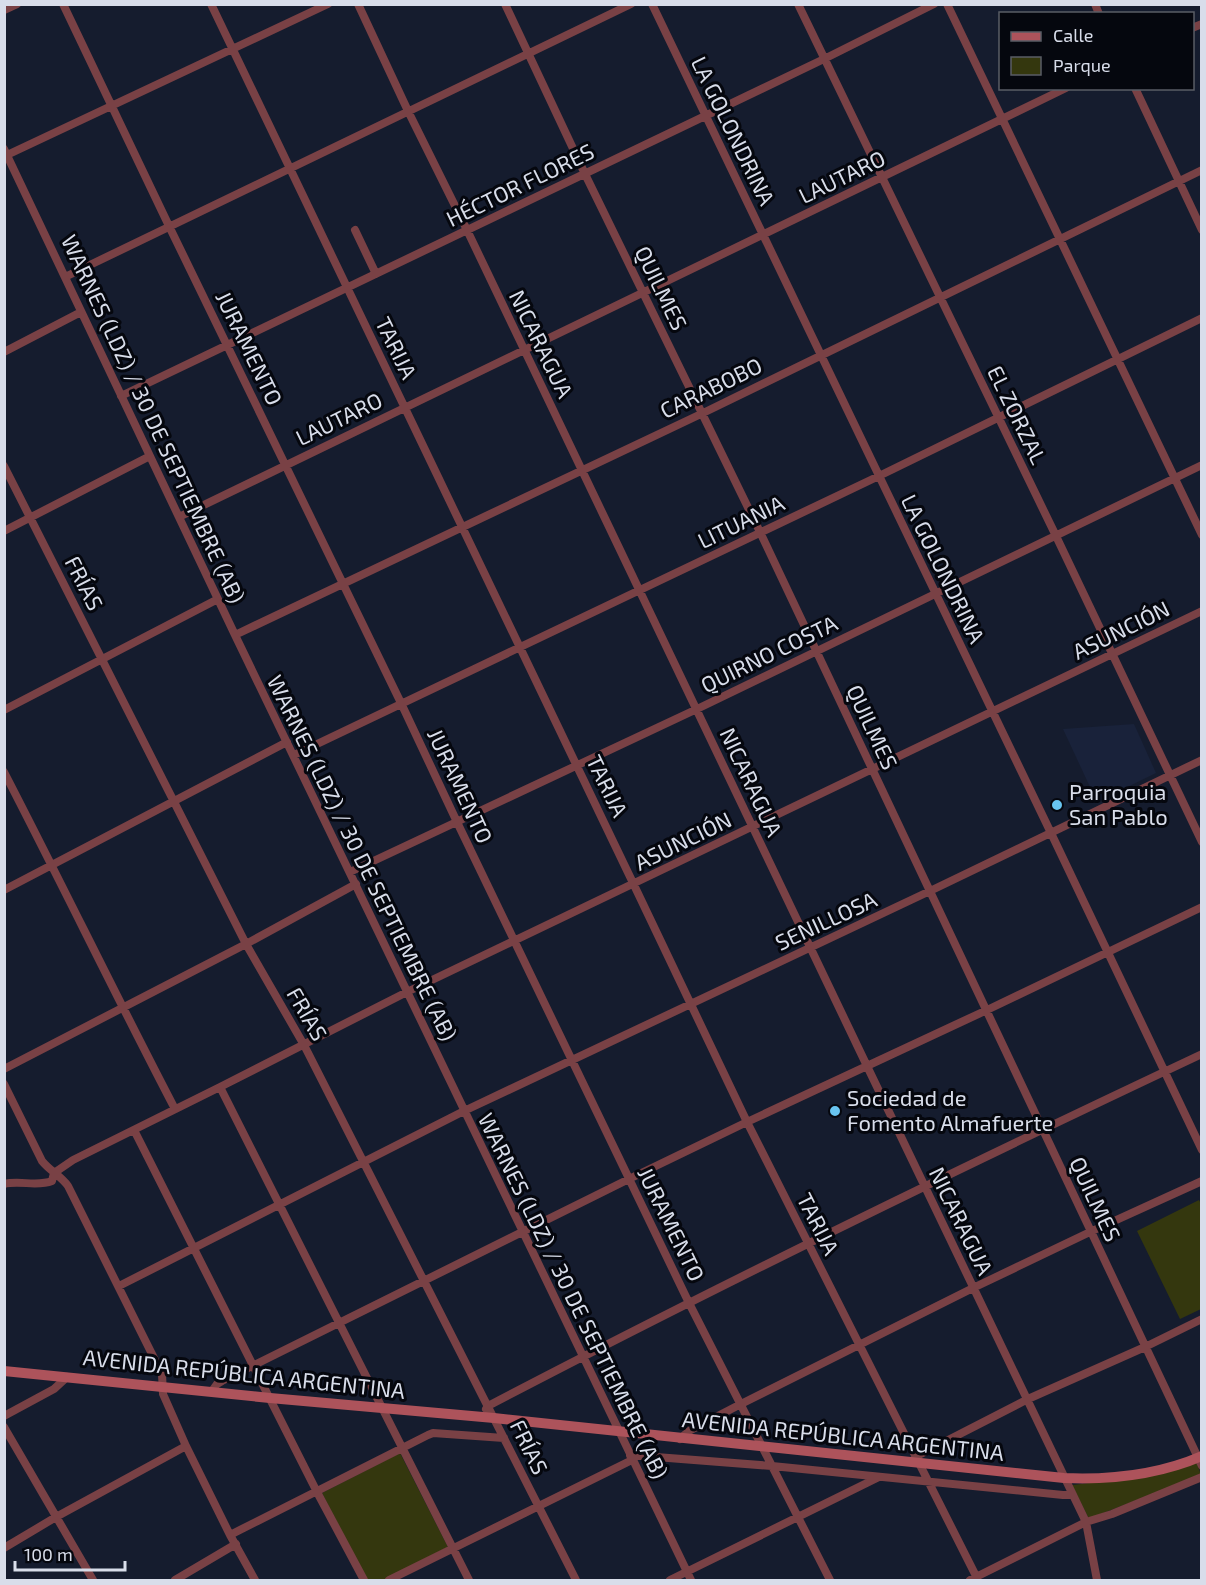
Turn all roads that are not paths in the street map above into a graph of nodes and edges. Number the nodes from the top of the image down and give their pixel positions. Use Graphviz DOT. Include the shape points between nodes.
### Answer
graph roads {
  1 [pos="17,4"];
  2 [pos="63,4"];
  3 [pos="211,4"];
  4 [pos="328,4"];
  5 [pos="358,4"];
  6 [pos="505,4"];
  7 [pos="631,4"];
  8 [pos="651,4"];
  9 [pos="798,4"];
  10 [pos="934,4"];
  11 [pos="947,4"];
  12 [pos="4,10"];
  13 [pos="232,49"];
  14 [pos="529,54"];
  15 [pos="824,59"];
  16 [pos="1062,90"];
  17 [pos="1136,90"];
  18 [pos="112,106"];
  19 [pos="408,111"];
  20 [pos="705,115"];
  21 [pos="1002,119"];
  22 [pos="6,152"];
  23 [pos="13,165"];
  24 [pos="289,168"];
  25 [pos="4,170"];
  26 [pos="1202,170"];
  27 [pos="585,174"];
  28 [pos="882,177"];
  29 [pos="1179,181"];
  30 [pos="169,226"];
  31 [pos="355,230"];
  32 [pos="467,230"];
  33 [pos="1202,230"];
  34 [pos="762,236"];
  35 [pos="1059,239"];
  36 [pos="376,274"];
  37 [pos="65,277"];
  38 [pos="348,288"];
  39 [pos="644,293"];
  40 [pos="939,297"];
  41 [pos="81,312"];
  42 [pos="1202,318"];
  43 [pos="227,345"];
  44 [pos="524,350"];
  45 [pos="4,352"];
  46 [pos="820,355"];
  47 [pos="1117,359"];
  48 [pos="122,396"];
  49 [pos="405,408"];
  50 [pos="701,414"];
  51 [pos="997,417"];
  52 [pos="150,456"];
  53 [pos="285,465"];
  54 [pos="1202,465"];
  55 [pos="4,466"];
  56 [pos="582,470"];
  57 [pos="879,476"];
  58 [pos="1174,478"];
  59 [pos="31,517"];
  60 [pos="179,517"];
  61 [pos="462,526"];
  62 [pos="4,531"];
  63 [pos="760,532"];
  64 [pos="1202,535"];
  65 [pos="1056,536"];
  66 [pos="343,583"];
  67 [pos="639,590"];
  68 [pos="935,594"];
  69 [pos="218,599"];
  70 [pos="1202,611"];
  71 [pos="235,635"];
  72 [pos="519,647"];
  73 [pos="816,651"];
  74 [pos="1111,655"];
  75 [pos="103,660"];
  76 [pos="401,703"];
  77 [pos="697,709"];
  78 [pos="4,710"];
  79 [pos="992,713"];
  80 [pos="287,742"];
  81 [pos="294,755"];
  82 [pos="1202,760"];
  83 [pos="577,765"];
  84 [pos="872,770"];
  85 [pos="4,772"];
  86 [pos="1170,775"];
  87 [pos="175,801"];
  88 [pos="457,822"];
  89 [pos="752,827"];
  90 [pos="1051,832"];
  91 [pos="1202,842"];
  92 [pos="52,865"];
  93 [pos="350,872"];
  94 [pos="356,884"];
  95 [pos="634,885"];
  96 [pos="4,890"];
  97 [pos="930,891"];
  98 [pos="1202,907"];
  99 [pos="515,941"];
  100 [pos="246,944"];
  101 [pos="811,948"];
  102 [pos="1106,953"];
  103 [pos="407,992"];
  104 [pos="692,1004"];
  105 [pos="122,1008"];
  106 [pos="987,1010"];
  107 [pos="304,1045"];
  108 [pos="1202,1054"];
  109 [pos="572,1061"];
  110 [pos="867,1066"];
  111 [pos="4,1069"];
  112 [pos="1164,1072"];
  113 [pos="4,1084"];
  114 [pos="220,1087"];
  115 [pos="175,1109"];
  116 [pos="464,1111"];
  117 [pos="747,1122"];
  118 [pos="1043,1129"];
  119 [pos="134,1130"];
  120 [pos="1202,1150"];
  121 [pos="364,1162"];
  122 [pos="54,1173"];
  123 [pos="629,1179"];
  124 [pos="1202,1181"];
  125 [pos="4,1184"];
  126 [pos="924,1186"];
  127 [pos="280,1205"];
  128 [pos="522,1231"];
  129 [pos="1090,1232"];
  130 [pos="808,1243"];
  131 [pos="194,1248"];
  132 [pos="424,1279"];
  133 [pos="119,1286"];
  134 [pos="973,1288"];
  135 [pos="689,1304"];
  136 [pos="1202,1319"];
  137 [pos="339,1323"];
  138 [pos="859,1345"];
  139 [pos="1145,1347"];
  140 [pos="582,1357"];
  141 [pos="254,1365"];
  142 [pos="4,1371"];
  143 [pos="67,1377"];
  144 [pos="163,1386"];
  145 [pos="212,1391"];
  146 [pos="270,1398"];
  147 [pos="1028,1399"];
  148 [pos="739,1405"];
  149 [pos="488,1406"];
  150 [pos="383,1407"];
  151 [pos="4,1416"];
  152 [pos="479,1417"];
  153 [pos="494,1418"];
  154 [pos="4,1428"];
  155 [pos="618,1432"];
  156 [pos="504,1438"];
  157 [pos="680,1439"];
  158 [pos="186,1446"];
  159 [pos="761,1447"];
  160 [pos="403,1448"];
  161 [pos="631,1457"];
  162 [pos="917,1460"];
  163 [pos="1200,1460"];
  164 [pos="772,1466"];
  165 [pos="880,1477"];
  166 [pos="1202,1477"];
  167 [pos="1064,1478"];
  168 [pos="928,1482"];
  169 [pos="317,1492"];
  170 [pos="1072,1495"];
  171 [pos="538,1506"];
  172 [pos="56,1517"];
  173 [pos="798,1517"];
  174 [pos="1086,1522"];
  175 [pos="230,1535"];
  176 [pos="236,1544"];
  177 [pos="4,1548"];
  178 [pos="453,1549"];
  179 [pos="689,1576"];
  180 [pos="975,1579"];
  181 [pos="93,1581"];
  182 [pos="175,1581"];
  183 [pos="255,1581"];
  184 [pos="364,1581"];
  185 [pos="389,1581"];
  186 [pos="470,1581"];
  187 [pos="576,1581"];
  188 [pos="670,1581"];
  189 [pos="830,1581"];
  190 [pos="1096,1581"];
  1 -- 12 [label="street"];
  2 -- 18 [label="street, JURAMENTO"];
  3 -- 13 [label="street, TARIJA"];
  4 -- 13 [label="street"];
  5 -- 19 [label="street, NICARAGUA"];
  6 -- 14 [label="street, QUILMES"];
  7 -- 14 [label="street"];
  8 -- 20 [label="street, LA GOLONDRINA"];
  9 -- 15 [label="street, EL ZORZAL"];
  10 -- 15 [label="street, HÉCTOR FLORES"];
  11 -- 21 [label="street"];
  13 -- 18 [label="street"];
  13 -- 24 [label="street, TARIJA"];
  14 -- 19 [label="street"];
  14 -- 27 [label="street, QUILMES"];
  15 -- 20 [label="street, HÉCTOR FLORES"];
  15 -- 28 [label="street, EL ZORZAL"];
  16 -- 21 [label="street, LAUTARO"];
  17 -- 29 [label="street"];
  18 -- 22 [label="street"];
  18 -- 30 [label="street, JURAMENTO"];
  19 -- 24 [label="street"];
  19 -- 32 [label="street, NICARAGUA"];
  20 -- 27 [label="street, HÉCTOR FLORES"];
  20 -- 34 [label="street, LA GOLONDRINA"];
  21 -- 28 [label="street, LAUTARO"];
  21 -- 35 [label="street"];
  22 -- 23 [label="street, WARNES (LDZ) / 30 DE SEPTIEMBRE (AB)"];
  23 -- 25 [label="street"];
  23 -- 37 [label="street, WARNES (LDZ) / 30 DE SEPTIEMBRE (AB)"];
  24 -- 30 [label="street"];
  24 -- 38 [label="street, TARIJA"];
  26 -- 29 [label="street, CARABOBO"];
  27 -- 32 [label="street, HÉCTOR FLORES"];
  27 -- 39 [label="street, QUILMES"];
  28 -- 34 [label="street, LAUTARO"];
  28 -- 40 [label="street, EL ZORZAL"];
  29 -- 33 [label="street"];
  29 -- 35 [label="street, CARABOBO"];
  30 -- 37 [label="street"];
  30 -- 43 [label="street, JURAMENTO"];
  31 -- 36 [label="street"];
  32 -- 36 [label="street, HÉCTOR FLORES"];
  32 -- 44 [label="street, NICARAGUA"];
  34 -- 39 [label="street, LAUTARO"];
  34 -- 46 [label="street, LA GOLONDRINA"];
  35 -- 40 [label="street, CARABOBO"];
  35 -- 47 [label="street"];
  36 -- 38 [label="street, HÉCTOR FLORES"];
  37 -- 41 [label="street, WARNES (LDZ) / 30 DE SEPTIEMBRE (AB)"];
  38 -- 43 [label="street, HÉCTOR FLORES"];
  38 -- 49 [label="street, TARIJA"];
  39 -- 44 [label="street, LAUTARO"];
  39 -- 50 [label="street, QUILMES"];
  40 -- 46 [label="street, CARABOBO"];
  40 -- 51 [label="street, EL ZORZAL"];
  41 -- 45 [label="street"];
  41 -- 48 [label="street, WARNES (LDZ) / 30 DE SEPTIEMBRE (AB)"];
  42 -- 47 [label="street, LITUANIA"];
  43 -- 48 [label="street, HÉCTOR FLORES"];
  43 -- 53 [label="street, JURAMENTO"];
  44 -- 49 [label="street, LAUTARO"];
  44 -- 56 [label="street, NICARAGUA"];
  46 -- 50 [label="street, CARABOBO"];
  46 -- 57 [label="street, LA GOLONDRINA"];
  47 -- 51 [label="street, LITUANIA"];
  47 -- 58 [label="street"];
  48 -- 52 [label="street, WARNES (LDZ) / 30 DE SEPTIEMBRE (AB)"];
  49 -- 53 [label="street, LAUTARO"];
  49 -- 61 [label="street, TARIJA"];
  50 -- 56 [label="street, CARABOBO"];
  50 -- 63 [label="street, QUILMES"];
  51 -- 57 [label="street, LITUANIA"];
  51 -- 65 [label="street, EL ZORZAL"];
  52 -- 59 [label="street"];
  52 -- 60 [label="street, WARNES (LDZ) / 30 DE SEPTIEMBRE (AB)"];
  53 -- 60 [label="street, LAUTARO"];
  53 -- 66 [label="street, JURAMENTO"];
  54 -- 58 [label="street, QUIRNO COSTA"];
  55 -- 59 [label="street, FRÍAS"];
  56 -- 61 [label="street, CARABOBO"];
  56 -- 67 [label="street, NICARAGUA"];
  57 -- 63 [label="street, LITUANIA"];
  57 -- 68 [label="street, LA GOLONDRINA"];
  58 -- 64 [label="street"];
  58 -- 65 [label="street, QUIRNO COSTA"];
  59 -- 62 [label="street"];
  59 -- 75 [label="street, FRÍAS"];
  60 -- 69 [label="street, WARNES (LDZ) / 30 DE SEPTIEMBRE (AB)"];
  61 -- 66 [label="street, CARABOBO"];
  61 -- 72 [label="street, TARIJA"];
  63 -- 67 [label="street, LITUANIA"];
  63 -- 73 [label="street, QUILMES"];
  65 -- 68 [label="street, QUIRNO COSTA"];
  65 -- 74 [label="street, EL ZORZAL"];
  66 -- 71 [label="street, CARABOBO"];
  66 -- 76 [label="street, JURAMENTO"];
  67 -- 72 [label="street, LITUANIA"];
  67 -- 77 [label="street, NICARAGUA"];
  68 -- 73 [label="street, QUIRNO COSTA"];
  68 -- 79 [label="street, LA GOLONDRINA"];
  69 -- 71 [label="street, WARNES (LDZ) / 30 DE SEPTIEMBRE (AB)"];
  69 -- 75 [label="street"];
  70 -- 74 [label="street, ASUNCIÓN"];
  71 -- 80 [label="street, WARNES (LDZ) / 30 DE SEPTIEMBRE (AB)"];
  72 -- 76 [label="street, LITUANIA"];
  72 -- 83 [label="street, TARIJA"];
  73 -- 77 [label="street, QUIRNO COSTA"];
  73 -- 84 [label="street, QUILMES"];
  74 -- 79 [label="street, ASUNCIÓN"];
  74 -- 86 [label="street, EL ZORZAL"];
  75 -- 78 [label="street"];
  75 -- 87 [label="street, FRÍAS"];
  76 -- 81 [label="street, LITUANIA"];
  76 -- 88 [label="street, JURAMENTO"];
  77 -- 83 [label="street, QUIRNO COSTA"];
  77 -- 89 [label="street, NICARAGUA"];
  79 -- 84 [label="street, ASUNCIÓN"];
  79 -- 90 [label="street, LA GOLONDRINA"];
  80 -- 81 [label="street, WARNES (LDZ) / 30 DE SEPTIEMBRE (AB)"];
  80 -- 87 [label="street"];
  81 -- 93 [label="street, WARNES (LDZ) / 30 DE SEPTIEMBRE (AB)"];
  82 -- 86 [label="street, SENILLOSA"];
  83 -- 88 [label="street, QUIRNO COSTA"];
  83 -- 95 [label="street, TARIJA"];
  84 -- 89 [label="street, ASUNCIÓN"];
  84 -- 97 [label="street, QUILMES"];
  85 -- 92 [label="street"];
  86 -- 90 [label="street, SENILLOSA"];
  86 -- 91 [label="street, EL ZORZAL"];
  87 -- 92 [label="street"];
  87 -- 100 [label="street, FRÍAS"];
  88 -- 93 [label="street, QUIRNO COSTA"];
  88 -- 99 [label="street, JURAMENTO"];
  89 -- 95 [label="street, ASUNCIÓN"];
  89 -- 101 [label="street, NICARAGUA"];
  90 -- 97 [label="street, SENILLOSA"];
  90 -- 102 [label="street, LA GOLONDRINA"];
  92 -- 96 [label="street"];
  92 -- 105 [label="street"];
  93 -- 94 [label="street, WARNES (LDZ) / 30 DE SEPTIEMBRE (AB)"];
  94 -- 100 [label="street"];
  94 -- 103 [label="street, WARNES (LDZ) / 30 DE SEPTIEMBRE (AB)"];
  95 -- 99 [label="street, ASUNCIÓN"];
  95 -- 104 [label="street, TARIJA"];
  97 -- 101 [label="street, SENILLOSA"];
  97 -- 106 [label="street, QUILMES"];
  98 -- 102 [label="street"];
  99 -- 103 [label="street, ASUNCIÓN"];
  99 -- 109 [label="street, JURAMENTO"];
  100 -- 105 [label="street"];
  100 -- 107 [label="street, FRÍAS"];
  101 -- 104 [label="street, SENILLOSA"];
  101 -- 110 [label="street, NICARAGUA"];
  102 -- 106 [label="street"];
  102 -- 112 [label="street, LA GOLONDRINA"];
  103 -- 107 [label="street, ASUNCIÓN"];
  103 -- 116 [label="street, WARNES (LDZ) / 30 DE SEPTIEMBRE (AB)"];
  104 -- 109 [label="street, SENILLOSA"];
  104 -- 117 [label="street, TARIJA"];
  105 -- 111 [label="street"];
  105 -- 115 [label="street"];
  106 -- 110 [label="street"];
  106 -- 118 [label="street, QUILMES"];
  107 -- 114 [label="street, ASUNCIÓN"];
  107 -- 121 [label="street, FRÍAS"];
  108 -- 112 [label="street"];
  109 -- 116 [label="street, SENILLOSA"];
  109 -- 123 [label="street, JURAMENTO"];
  110 -- 117 [label="street"];
  110 -- 126 [label="street, NICARAGUA"];
  112 -- 118 [label="street"];
  112 -- 120 [label="street, LA GOLONDRINA"];
  113 -- 122 [label="street" via="42,1161"];
  114 -- 115 [label="street, ASUNCIÓN"];
  114 -- 127 [label="street"];
  115 -- 119 [label="street, ASUNCIÓN"];
  116 -- 121 [label="street, SENILLOSA"];
  116 -- 128 [label="street, WARNES (LDZ) / 30 DE SEPTIEMBRE (AB)"];
  117 -- 123 [label="street"];
  117 -- 130 [label="street, TARIJA"];
  118 -- 126 [label="street"];
  118 -- 129 [label="street, QUILMES"];
  119 -- 122 [label="street, ASUNCIÓN"];
  119 -- 131 [label="street"];
  121 -- 127 [label="street, SENILLOSA"];
  121 -- 132 [label="street, FRÍAS"];
  122 -- 125 [label="street, ASUNCIÓN" via="49,1182"];
  122 -- 133 [label="street" via="68,1185"];
  123 -- 128 [label="street"];
  123 -- 135 [label="street, JURAMENTO"];
  124 -- 129 [label="street"];
  126 -- 130 [label="street"];
  126 -- 134 [label="street, NICARAGUA"];
  127 -- 131 [label="street, SENILLOSA"];
  127 -- 137 [label="street"];
  128 -- 132 [label="street"];
  128 -- 140 [label="street, WARNES (LDZ) / 30 DE SEPTIEMBRE (AB)"];
  129 -- 134 [label="street"];
  129 -- 139 [label="street, QUILMES"];
  130 -- 135 [label="street"];
  130 -- 138 [label="street, TARIJA"];
  131 -- 133 [label="street, SENILLOSA"];
  131 -- 141 [label="street"];
  132 -- 137 [label="street"];
  132 -- 149 [label="street, FRÍAS"];
  133 -- 144 [label="street" via="162,1374"];
  134 -- 138 [label="street"];
  134 -- 147 [label="street, NICARAGUA"];
  135 -- 140 [label="street"];
  135 -- 148 [label="street, JURAMENTO"];
  136 -- 139 [label="street"];
  137 -- 141 [label="street"];
  137 -- 150 [label="street"];
  138 -- 148 [label="street"];
  138 -- 162 [label="street, TARIJA"];
  139 -- 147 [label="street"];
  139 -- 163 [label="street, QUILMES"];
  140 -- 149 [label="street"];
  140 -- 155 [label="street, WARNES (LDZ) / 30 DE SEPTIEMBRE (AB)"];
  141 -- 145 [label="street" via="217,1384"];
  141 -- 146 [label="street"];
  142 -- 143 [label="main road, AVENIDA REPÚBLICA ARGENTINA"];
  143 -- 144 [label="main road, AVENIDA REPÚBLICA ARGENTINA"];
  143 -- 151 [label="street" via="54,1389"];
  144 -- 145 [label="main road, AVENIDA REPÚBLICA ARGENTINA"];
  144 -- 158 [label="street" via="163,1395"];
  145 -- 146 [label="main road, AVENIDA REPÚBLICA ARGENTINA"];
  146 -- 150 [label="main road, AVENIDA REPÚBLICA ARGENTINA"];
  146 -- 169 [label="street"];
  147 -- 162 [label="street"];
  147 -- 167 [label="street, NICARAGUA"];
  148 -- 157 [label="street"];
  148 -- 159 [label="street, JURAMENTO"];
  149 -- 152 [label="street"];
  149 -- 153 [label="street, FRÍAS"];
  150 -- 152 [label="main road, AVENIDA REPÚBLICA ARGENTINA"];
  150 -- 160 [label="street"];
  152 -- 153 [label="main road, AVENIDA REPÚBLICA ARGENTINA"];
  153 -- 155 [label="main road, AVENIDA REPÚBLICA ARGENTINA"];
  153 -- 156 [label="street, FRÍAS"];
  154 -- 172 [label="street"];
  155 -- 157 [label="main road, AVENIDA REPÚBLICA ARGENTINA"];
  155 -- 161 [label="street, WARNES (LDZ) / 30 DE SEPTIEMBRE (AB)"];
  156 -- 160 [label="street" via="433,1433"];
  156 -- 171 [label="street, FRÍAS"];
  157 -- 159 [label="main road, AVENIDA REPÚBLICA ARGENTINA"];
  158 -- 172 [label="street"];
  158 -- 175 [label="street"];
  159 -- 162 [label="main road, AVENIDA REPÚBLICA ARGENTINA"];
  159 -- 164 [label="street, JURAMENTO"];
  160 -- 169 [label="street"];
  160 -- 178 [label="street"];
  161 -- 164 [label="street, AVENIDA REPÚBLICA ARGENTINA"];
  161 -- 171 [label="street"];
  161 -- 179 [label="street, WARNES (LDZ) / 30 DE SEPTIEMBRE (AB)"];
  162 -- 167 [label="main road, AVENIDA REPÚBLICA ARGENTINA"];
  162 -- 168 [label="street, TARIJA"];
  163 -- 167 [label="main road, AVENIDA REPÚBLICA ARGENTINA" via="1114,1478"];
  164 -- 165 [label="street, AVENIDA REPÚBLICA ARGENTINA"];
  164 -- 173 [label="street, JURAMENTO"];
  165 -- 168 [label="street, AVENIDA REPÚBLICA ARGENTINA"];
  165 -- 173 [label="street"];
  166 -- 174 [label="street"];
  167 -- 170 [label="street, NICARAGUA"];
  168 -- 170 [label="street, AVENIDA REPÚBLICA ARGENTINA"];
  168 -- 180 [label="street, TARIJA"];
  169 -- 175 [label="street"];
  169 -- 184 [label="street"];
  170 -- 174 [label="street, NICARAGUA"];
  171 -- 178 [label="street"];
  171 -- 187 [label="street, FRÍAS"];
  172 -- 177 [label="street"];
  172 -- 181 [label="street"];
  173 -- 179 [label="street"];
  173 -- 189 [label="street, JURAMENTO"];
  174 -- 180 [label="street"];
  174 -- 190 [label="street, NICARAGUA"];
  175 -- 176 [label="street"];
  176 -- 182 [label="street"];
  176 -- 183 [label="street"];
  178 -- 185 [label="street"];
  178 -- 186 [label="street"];
  179 -- 188 [label="street"];
}
